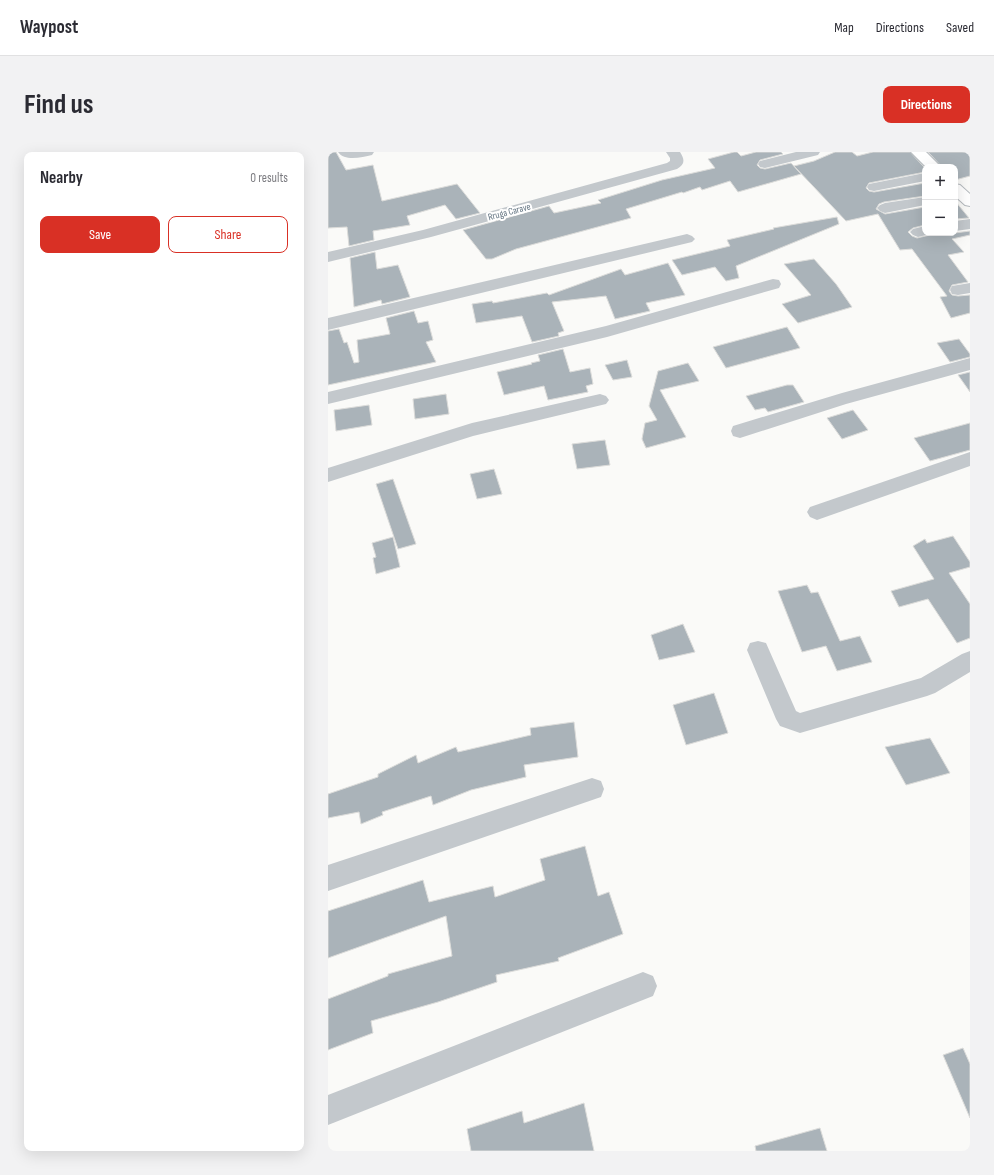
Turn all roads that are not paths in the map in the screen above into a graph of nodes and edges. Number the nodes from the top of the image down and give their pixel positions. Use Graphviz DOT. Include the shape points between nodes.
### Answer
graph roads {
  1 [pos="345,152"];
  2 [pos="367,152"];
  3 [pos="673,152"];
  4 [pos="813,152"];
  5 [pos="918,152"];
  6 [pos="765,164"];
  7 [pos="931,164"];
  8 [pos="922,178"];
  9 [pos="874,187"];
  10 [pos="922,202"];
  11 [pos="885,208"];
  12 [pos="970,224"];
  13 [pos="958,226"];
  14 [pos="687,239"];
  15 [pos="328,257"];
  16 [pos="774,284"];
  17 [pos="328,324"];
  18 [pos="970,364"];
  19 [pos="328,398"];
  20 [pos="600,400"];
  21 [pos="740,431"];
  22 [pos="970,459"];
  23 [pos="328,475"];
  24 [pos="818,512"];
  25 [pos="758,650"];
  26 [pos="970,661"];
  27 [pos="592,789"];
  28 [pos="328,878"];
  29 [pos="643,986"];
  30 [pos="328,1110"];
  1 -- 2 [label="street"];
  3 -- 15 [label="street, Rruga Carave" via="677,163 672,166 426,234"];
  4 -- 6 [label="street"];
  5 -- 7 [label="main road"];
  8 -- 9 [label="street"];
  10 -- 11 [label="street"];
  12 -- 13 [label="street"];
  14 -- 17 [label="street"];
  16 -- 19 [label="street" via="607,331"];
  18 -- 21 [label="street" via="842,399"];
  20 -- 23 [label="street" via="472,430"];
  22 -- 24 [label="street"];
  25 -- 26 [label="street" via="788,719 800,723 927,686"];
  27 -- 28 [label="street"];
  29 -- 30 [label="street"];
}
